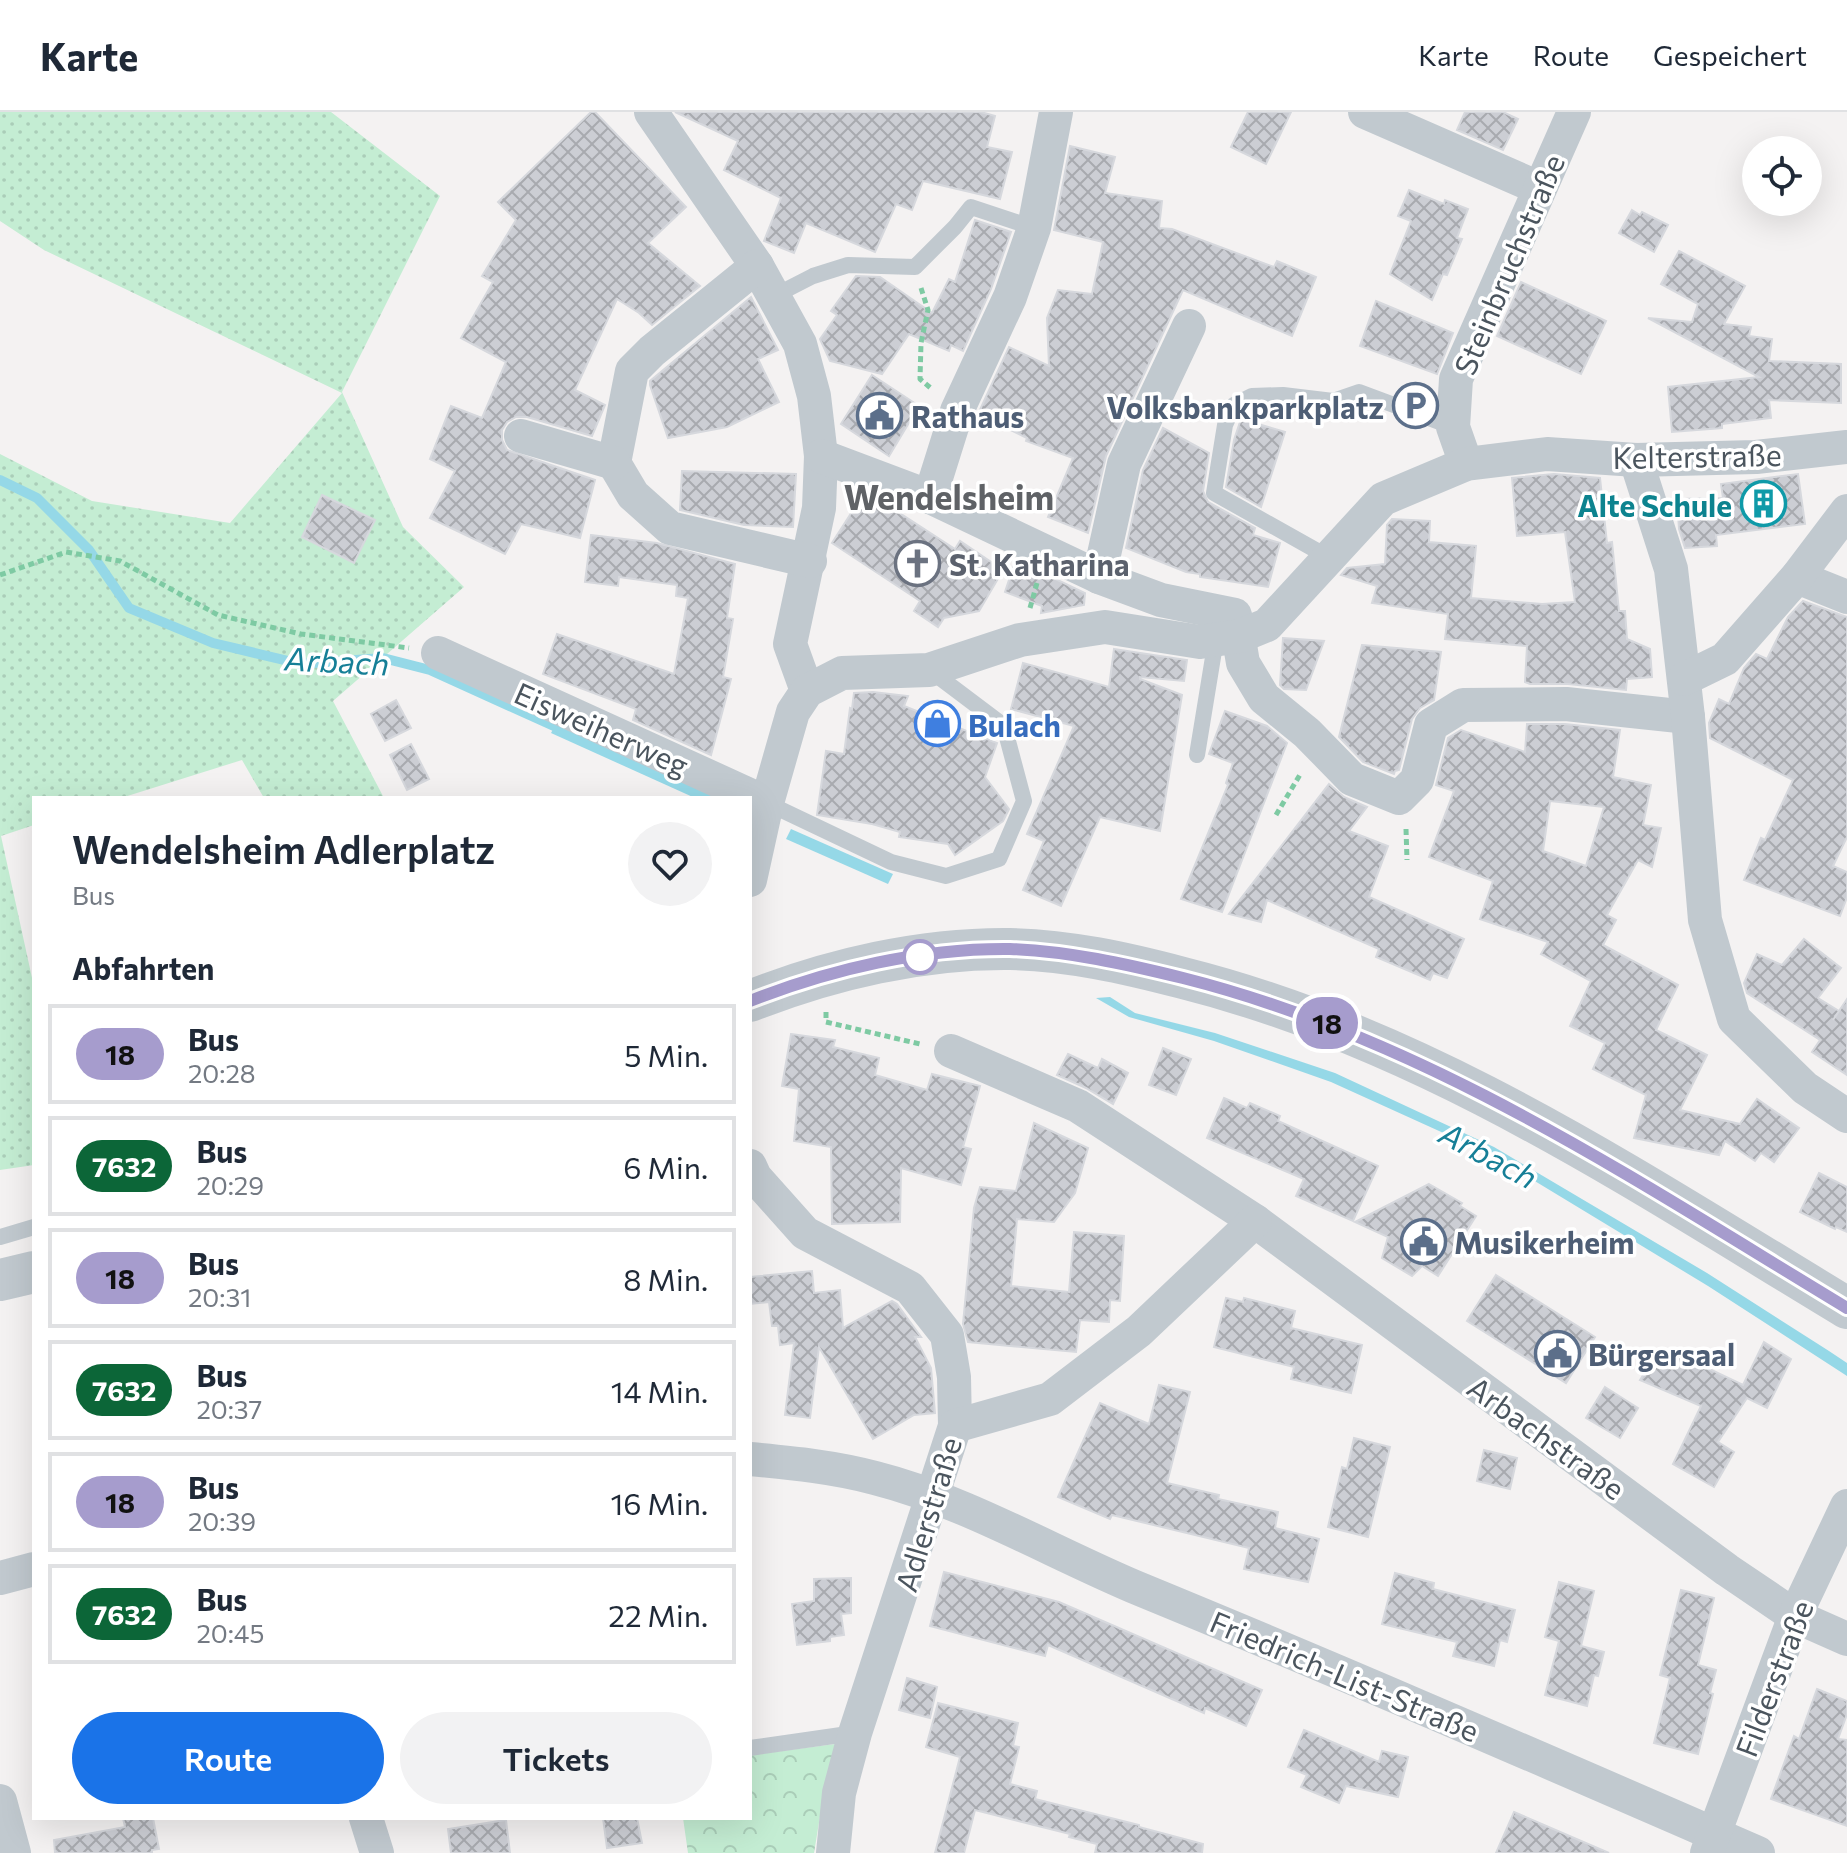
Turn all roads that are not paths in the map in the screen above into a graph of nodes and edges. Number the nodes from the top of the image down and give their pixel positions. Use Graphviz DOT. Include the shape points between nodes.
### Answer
graph roads {
  1 [pos="651,112"];
  2 [pos="1056,112"];
  3 [pos="1365,112"];
  4 [pos="1574,112"];
  5 [pos="1539,188"];
  6 [pos="1034,228"];
  7 [pos="757,266"];
  8 [pos="774,296"];
  9 [pos="1189,326"];
  10 [pos="1453,427"];
  11 [pos="521,436"];
  12 [pos="1847,447"];
  13 [pos="821,456"];
  14 [pos="1636,460"];
  15 [pos="614,463"];
  16 [pos="1466,464"];
  17 [pos="930,497"];
  18 [pos="1847,511"];
  19 [pos="1328,557"];
  20 [pos="810,561"];
  21 [pos="1099,577"];
  22 [pos="1797,577"];
  23 [pos="1847,597"];
  24 [pos="1228,638"];
  25 [pos="438,653"];
  26 [pos="929,670"];
  27 [pos="1684,679"];
  28 [pos="807,691"];
  29 [pos="1688,717"];
  30 [pos="1197,755"];
  31 [pos="752,796"];
  32 [pos="752,796"];
  33 [pos="767,803"];
  34 [pos="752,871"];
  35 [pos="752,1000"];
  36 [pos="951,1051"];
  37 [pos="1847,1116"];
  38 [pos="752,1170"];
  39 [pos="1255,1221"];
  40 [pos="32,1228"];
  41 [pos="0,1237"];
  42 [pos="32,1272"];
  43 [pos="0,1280"];
  44 [pos="1847,1308"];
  45 [pos="955,1426"];
  46 [pos="752,1459"];
  47 [pos="932,1496"];
  48 [pos="1847,1506"];
  49 [pos="32,1570"];
  50 [pos="0,1578"];
  51 [pos="1795,1616"];
  52 [pos="1847,1639"];
  53 [pos="855,1733"];
  54 [pos="752,1748"];
  55 [pos="0,1801"];
  56 [pos="367,1820"];
  57 [pos="1711,1844"];
  58 [pos="14,1853"];
  59 [pos="377,1853"];
  60 [pos="833,1853"];
  61 [pos="1758,1853"];
  1 -- 7 [label="street"];
  2 -- 6 [label="street"];
  3 -- 5 [label="street"];
  4 -- 5 [label="street, Steinbruchstraße"];
  5 -- 10 [label="street, Steinbruchstraße" via="1456,379"];
  6 -- 8 [label="lane" via="971,207 915,267 848,265"];
  6 -- 17 [label="street" via="1010,297 957,411"];
  7 -- 8 [label="street"];
  7 -- 15 [label="street" via="632,371"];
  8 -- 13 [label="street" via="800,344 814,396"];
  9 -- 21 [label="street" via="1124,464"];
  10 -- 16 [label="street, Steinbruchstraße"];
  10 -- 19 [label="lane" via="1359,392 1333,401 1252,396 1234,405 1225,425 1214,493"];
  11 -- 15 [label="street"];
  12 -- 14 [label="street, Kelterstraße" via="1756,457"];
  13 -- 17 [label="street"];
  13 -- 20 [label="street"];
  14 -- 16 [label="street, Kelterstraße" via="1547,454"];
  14 -- 27 [label="street" via="1671,569"];
  15 -- 20 [label="street" via="633,495 670,528"];
  16 -- 19 [label="street, Kelterstraße" via="1383,499"];
  17 -- 21 [label="street"];
  18 -- 22 [label="street"];
  19 -- 24 [label="street, Kelterstraße" via="1267,625"];
  20 -- 28 [label="street" via="790,644"];
  21 -- 24 [label="street" via="1161,600 1235,615"];
  22 -- 23 [label="street"];
  22 -- 27 [label="street" via="1725,659"];
  24 -- 26 [label="street" via="1200,642 1105,627 1020,640"];
  24 -- 29 [label="street" via="1264,698 1352,779 1399,798 1417,780 1431,725 1463,705 1566,704"];
  24 -- 30 [label="lane"];
  25 -- 32 [label="street, Eisweiherweg"];
  26 -- 28 [label="street" via="842,673"];
  26 -- 33 [label="lane" via="1004,726 1024,801 999,859 946,876 891,862"];
  27 -- 29 [label="street"];
  28 -- 33 [label="street" via="793,712"];
  29 -- 37 [label="street" via="1705,920 1734,1019 1805,1088"];
  31 -- 33 [label="street, Eisweiherweg"];
  33 -- 34 [label="street"];
  35 -- 44 [label="street" via="824,975 951,952 1010,949 1070,954 1237,992 1352,1032 1536,1121"];
  36 -- 39 [label="street, Arbachstraße" via="1078,1106"];
  38 -- 45 [label="street, Adlerstraße" via="805,1233 910,1288 947,1335"];
  39 -- 45 [label="street" via="1139,1331 1050,1399"];
  39 -- 51 [label="street, Arbachstraße"];
  40 -- 41 [label="lane"];
  42 -- 43 [label="street"];
  45 -- 47 [label="street, Adlerstraße"];
  46 -- 47 [label="street, Friedrich-List-Straße" via="814,1465"];
  47 -- 53 [label="street, Adlerstraße"];
  47 -- 57 [label="street, Friedrich-List-Straße" via="1332,1668"];
  48 -- 51 [label="street, Filderstraße"];
  49 -- 50 [label="street"];
  51 -- 52 [label="street, Arbachstraße"];
  51 -- 57 [label="street, Filderstraße"];
  53 -- 54 [label="lane"];
  53 -- 60 [label="street, Adlerstraße" via="839,1793"];
  55 -- 58 [label="street"];
  56 -- 59 [label="street"];
  57 -- 61 [label="street, Friedrich-List-Straße"];
}
